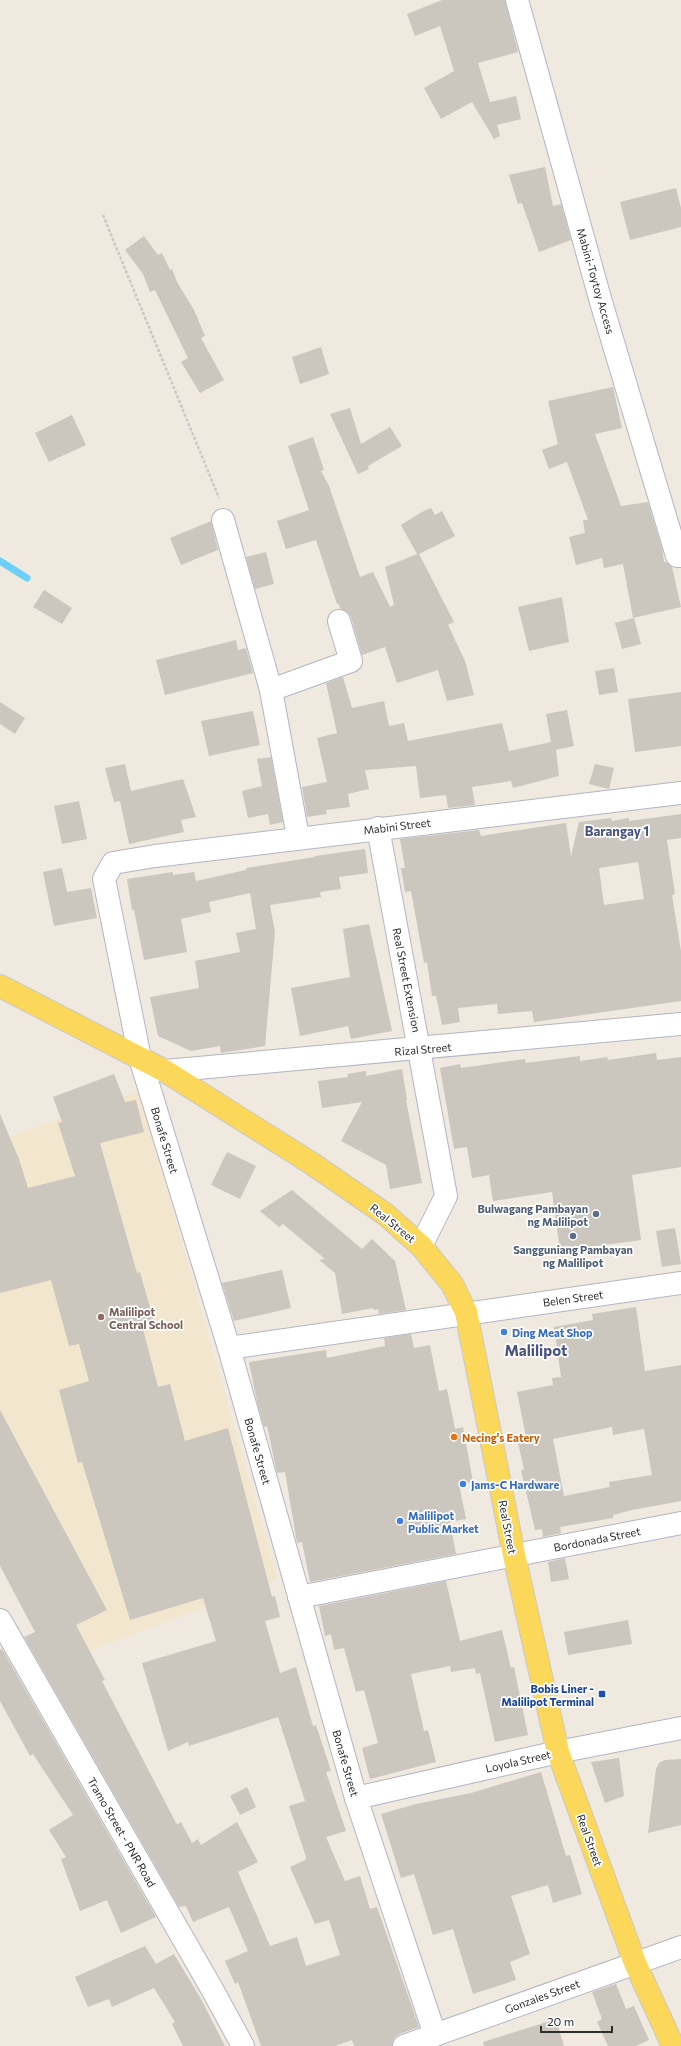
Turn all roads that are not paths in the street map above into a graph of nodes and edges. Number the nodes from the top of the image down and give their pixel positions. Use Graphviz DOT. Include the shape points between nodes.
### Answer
graph roads {
  1 [pos="517,0"];
  2 [pos="223,520"];
  3 [pos="681,556"];
  4 [pos="339,621"];
  5 [pos="271,690"];
  6 [pos="681,793"];
  7 [pos="378,828"];
  8 [pos="298,837"];
  9 [pos="113,863"];
  10 [pos="0,986"];
  11 [pos="681,1024"];
  12 [pos="420,1049"];
  13 [pos="140,1058"];
  14 [pos="165,1072"];
  15 [pos="421,1246"];
  16 [pos="681,1283"];
  17 [pos="466,1312"];
  18 [pos="229,1348"];
  19 [pos="681,1523"];
  20 [pos="514,1555"];
  21 [pos="300,1597"];
  22 [pos="0,1620"];
  23 [pos="681,1728"];
  24 [pos="558,1752"];
  25 [pos="356,1798"];
  26 [pos="681,1947"];
  27 [pos="635,1963"];
  28 [pos="435,2035"];
  29 [pos="672,2044"];
  30 [pos="243,2046"];
  31 [pos="404,2046"];
  1 -- 3 [label="street, Mabini-Toytoy Access" via="617,355 677,556"];
  2 -- 5 [label="street"];
  4 -- 5 [label="street" via="351,661"];
  5 -- 8 [label="street"];
  6 -- 7 [label="street, Mabini Street"];
  7 -- 8 [label="street, Mabini Street"];
  7 -- 12 [label="street, Real Street Extension"];
  8 -- 9 [label="street, Mabini Street"];
  9 -- 13 [label="street, Bonafe Street" via="104,879"];
  10 -- 13 [label="main road, Real Street"];
  11 -- 12 [label="street, Rizal Street"];
  12 -- 14 [label="street, Rizal Street"];
  12 -- 15 [label="street, Real Street Extension" via="446,1196"];
  13 -- 14 [label="main road, Real Street"];
  13 -- 18 [label="street, Bonafe Street"];
  14 -- 15 [label="main road, Real Street" via="311,1163 385,1214"];
  15 -- 17 [label="main road, Real Street" via="452,1284"];
  16 -- 17 [label="street, Belen Street"];
  17 -- 18 [label="street, Belen Street"];
  17 -- 20 [label="main road, Real Street"];
  18 -- 21 [label="street, Bonafe Street"];
  19 -- 20 [label="street, Bordonada Street"];
  20 -- 21 [label="street, Bordonada Street"];
  20 -- 24 [label="main road, Real Street"];
  21 -- 25 [label="street, Bonafe Street"];
  22 -- 30 [label="street, Tramo Street - PNR Road"];
  23 -- 24 [label="street, Loyola Street"];
  24 -- 25 [label="street, Loyola Street"];
  24 -- 27 [label="main road, Real Street"];
  25 -- 28 [label="street, Bonafe Street"];
  26 -- 27 [label="street, Gonzales Street"];
  27 -- 28 [label="street, Gonzales Street"];
  27 -- 29 [label="main road, Real Street"];
  28 -- 31 [label="street, Gonzales Street"];
}
